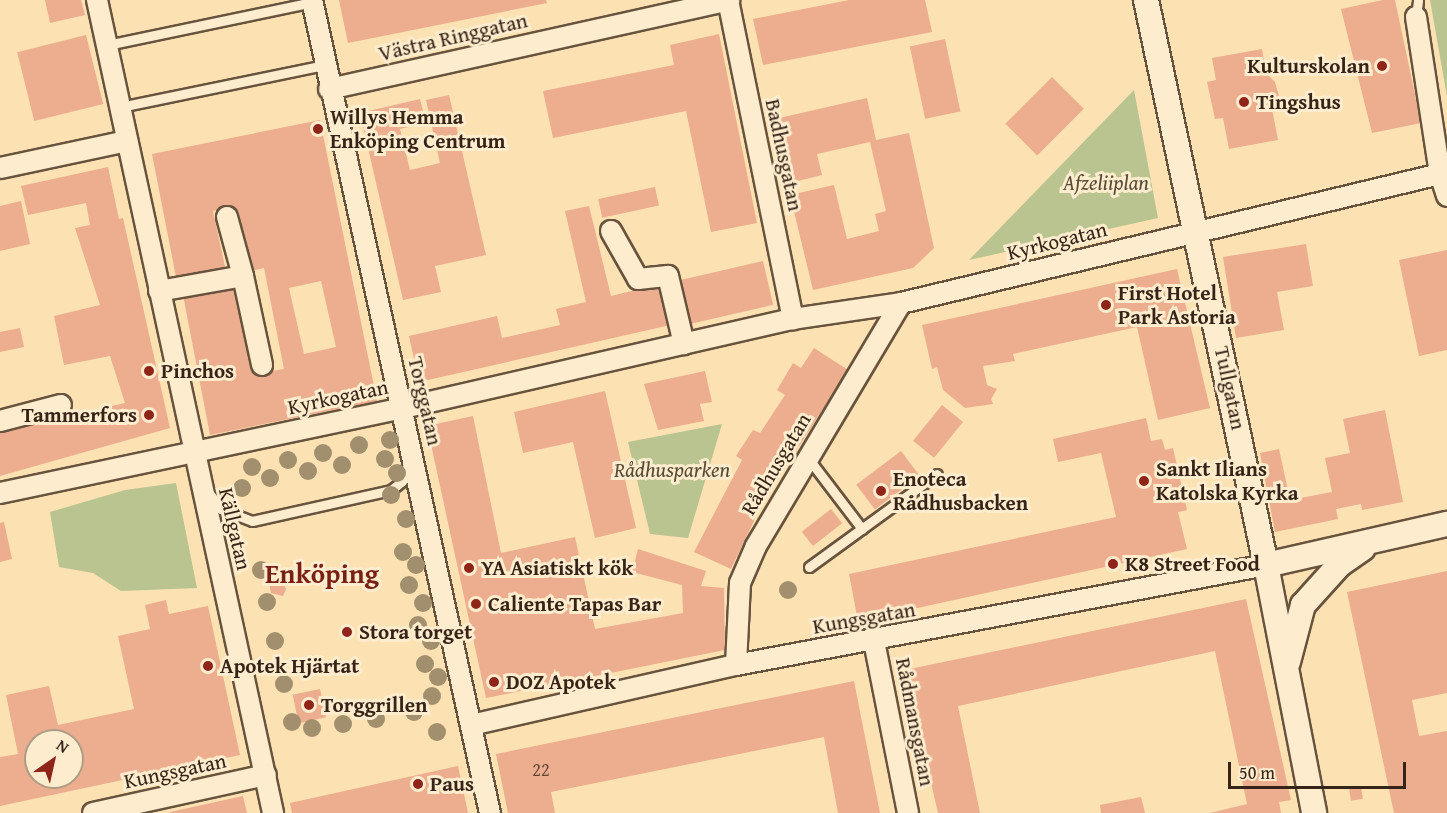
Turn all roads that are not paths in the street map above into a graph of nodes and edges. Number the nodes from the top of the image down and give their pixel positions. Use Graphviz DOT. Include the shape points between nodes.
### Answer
graph roads {
  1 [pos="97,0"];
  2 [pos="728,0"];
  3 [pos="1146,0"];
  4 [pos="312,1"];
  5 [pos="1417,9"];
  6 [pos="107,45"];
  7 [pos="324,65"];
  8 [pos="329,89"];
  9 [pos="120,107"];
  10 [pos="127,141"];
  11 [pos="1443,167"];
  12 [pos="0,168"];
  13 [pos="1447,196"];
  14 [pos="227,217"];
  15 [pos="610,231"];
  16 [pos="1197,231"];
  17 [pos="243,276"];
  18 [pos="159,291"];
  19 [pos="901,303"];
  20 [pos="793,319"];
  21 [pos="684,344"];
  22 [pos="262,365"];
  23 [pos="61,405"];
  24 [pos="403,408"];
  25 [pos="0,421"];
  26 [pos="411,447"];
  27 [pos="194,453"];
  28 [pos="808,458"];
  29 [pos="937,474"];
  30 [pos="200,482"];
  31 [pos="0,493"];
  32 [pos="1447,524"];
  33 [pos="862,530"];
  34 [pos="1373,541"];
  35 [pos="1266,564"];
  36 [pos="809,567"];
  37 [pos="874,641"];
  38 [pos="736,665"];
  39 [pos="1286,673"];
  40 [pos="471,725"];
  41 [pos="266,776"];
  42 [pos="93,813"];
  43 [pos="273,813"];
  44 [pos="490,813"];
  45 [pos="908,813"];
  46 [pos="1314,813"];
  1 -- 6 [label="street, Källgatan"];
  2 -- 8 [label="street, Västra Ringgatan"];
  2 -- 20 [label="street, Badhusgatan"];
  3 -- 16 [label="street, Tullgatan"];
  4 -- 6 [label="lane"];
  4 -- 7 [label="street, Torggatan"];
  5 -- 11 [label="street"];
  6 -- 9 [label="street, Källgatan"];
  7 -- 8 [label="street, Torggatan"];
  7 -- 9 [label="lane"];
  8 -- 24 [label="street, Torggatan"];
  9 -- 10 [label="street, Källgatan"];
  10 -- 12 [label="street"];
  10 -- 18 [label="street, Källgatan"];
  11 -- 13 [label="street"];
  11 -- 16 [label="street, Kyrkogatan"];
  14 -- 17 [label="street"];
  15 -- 21 [label="street" via="638,279 668,276"];
  16 -- 19 [label="street, Kyrkogatan"];
  16 -- 35 [label="street, Tullgatan"];
  17 -- 18 [label="street"];
  17 -- 22 [label="street"];
  18 -- 27 [label="street, Källgatan"];
  19 -- 20 [label="street, Kyrkogatan"];
  19 -- 28 [label="street, Rådhusgatan"];
  20 -- 21 [label="street, Kyrkogatan"];
  21 -- 24 [label="street, Kyrkogatan"];
  23 -- 25 [label="street"];
  24 -- 26 [label="street, Torggatan"];
  24 -- 27 [label="street, Kyrkogatan"];
  26 -- 30 [label="lane" via="402,481 391,490 252,521 221,509"];
  26 -- 40 [label="street, Torggatan"];
  27 -- 30 [label="street, Källgatan"];
  27 -- 31 [label="street, Kyrkogatan"];
  28 -- 33 [label="lane"];
  28 -- 38 [label="street, Rådhusgatan" via="756,546 740,583"];
  29 -- 33 [label="lane"];
  30 -- 41 [label="street, Källgatan"];
  32 -- 34 [label="street"];
  33 -- 36 [label="lane"];
  34 -- 35 [label="street"];
  34 -- 39 [label="street" via="1339,565 1303,605"];
  35 -- 37 [label="street, Kungsgatan"];
  35 -- 39 [label="street, Tullgatan"];
  37 -- 38 [label="street, Kungsgatan"];
  37 -- 45 [label="street, Rådmansgatan"];
  38 -- 40 [label="street, Kungsgatan"];
  39 -- 46 [label="street, Tullgatan"];
  40 -- 44 [label="street, Torggatan"];
  41 -- 42 [label="street, Kungsgatan"];
  41 -- 43 [label="street, Källgatan"];
}
